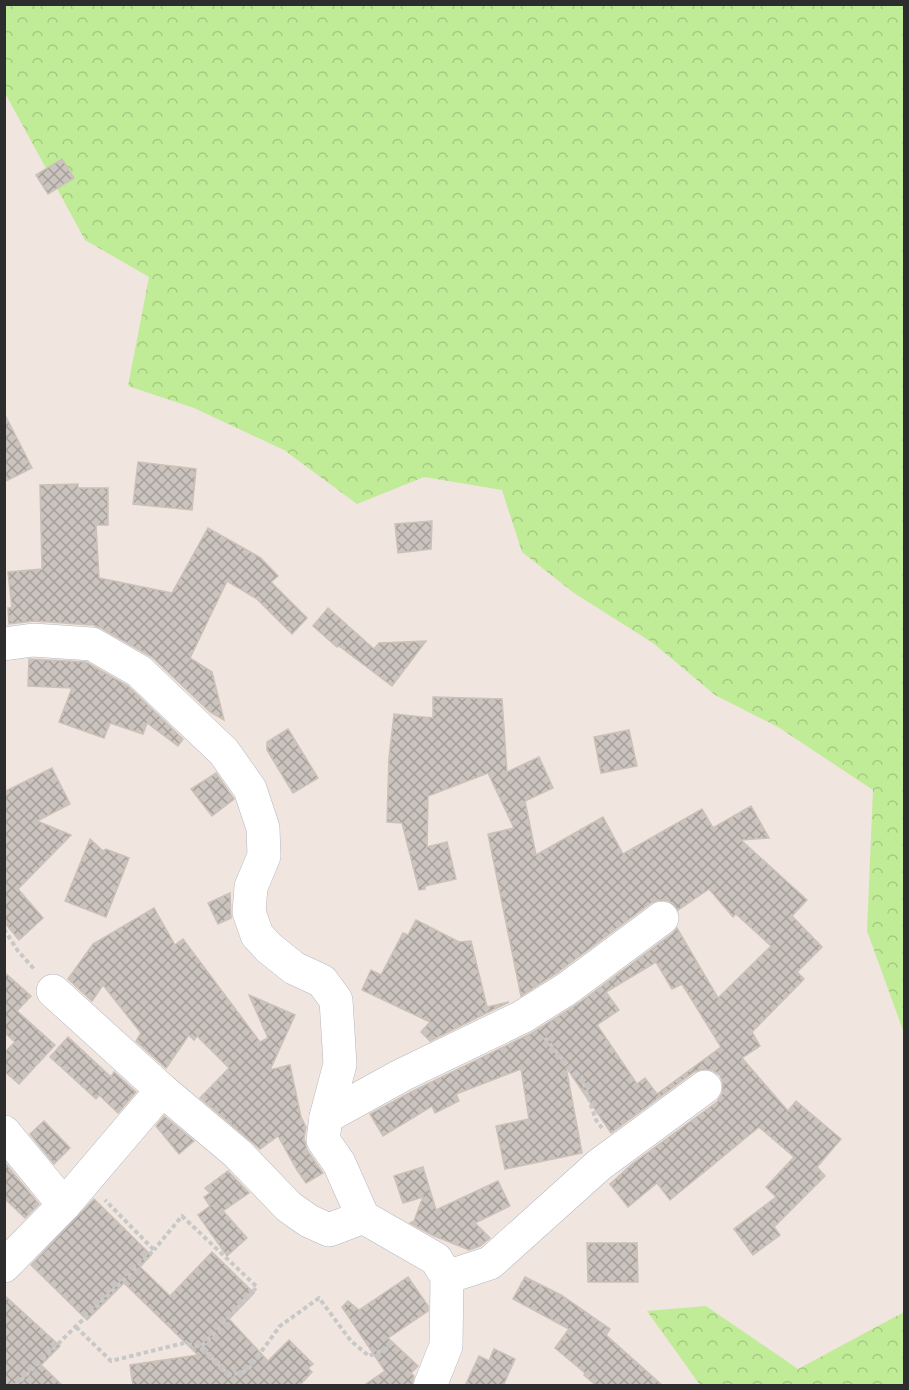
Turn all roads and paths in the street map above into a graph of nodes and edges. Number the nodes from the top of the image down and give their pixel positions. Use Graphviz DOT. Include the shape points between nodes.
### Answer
graph roads {
  1 [pos="4,644"];
  2 [pos="662,918"];
  3 [pos="4,929"];
  4 [pos="53,992"];
  5 [pos="522,1017"];
  6 [pos="705,1087"];
  7 [pos="162,1090"];
  8 [pos="326,1117"];
  9 [pos="4,1132"];
  10 [pos="618,1150"];
  11 [pos="85,1180"];
  12 [pos="64,1205"];
  13 [pos="363,1217"];
  14 [pos="154,1250"];
  15 [pos="4,1266"];
  16 [pos="447,1277"];
  17 [pos="76,1327"];
  18 [pos="201,1347"];
  19 [pos="390,1347"];
  20 [pos="15,1386"];
  21 [pos="430,1386"];
  1 -- 8 [label="street" via="33,640 92,644 139,671 224,752 250,789 263,828 264,856 251,887 249,912 257,935 294,968 322,981 336,1000 340,1064"];
  2 -- 5 [label="street"];
  3 -- 4 [label="path"];
  4 -- 7 [label="street"];
  5 -- 8 [label="street"];
  5 -- 10 [label="path" via="531,1016 549,1045 580,1076 596,1120"];
  6 -- 10 [label="street"];
  7 -- 11 [label="street"];
  7 -- 13 [label="street" via="309,1221 329,1230"];
  8 -- 13 [label="street" via="323,1140 339,1163"];
  9 -- 12 [label="street"];
  10 -- 16 [label="street" via="490,1263"];
  11 -- 12 [label="street"];
  11 -- 14 [label="path"];
  12 -- 15 [label="street"];
  13 -- 16 [label="street" via="436,1259"];
  14 -- 17 [label="path"];
  14 -- 18 [label="path" via="182,1216 257,1287"];
  16 -- 21 [label="street" via="446,1346"];
  17 -- 18 [label="path" via="111,1360 184,1343"];
  17 -- 20 [label="path"];
  18 -- 19 [label="path" via="229,1375 247,1371 280,1326 319,1298 351,1341 369,1356"];
}
